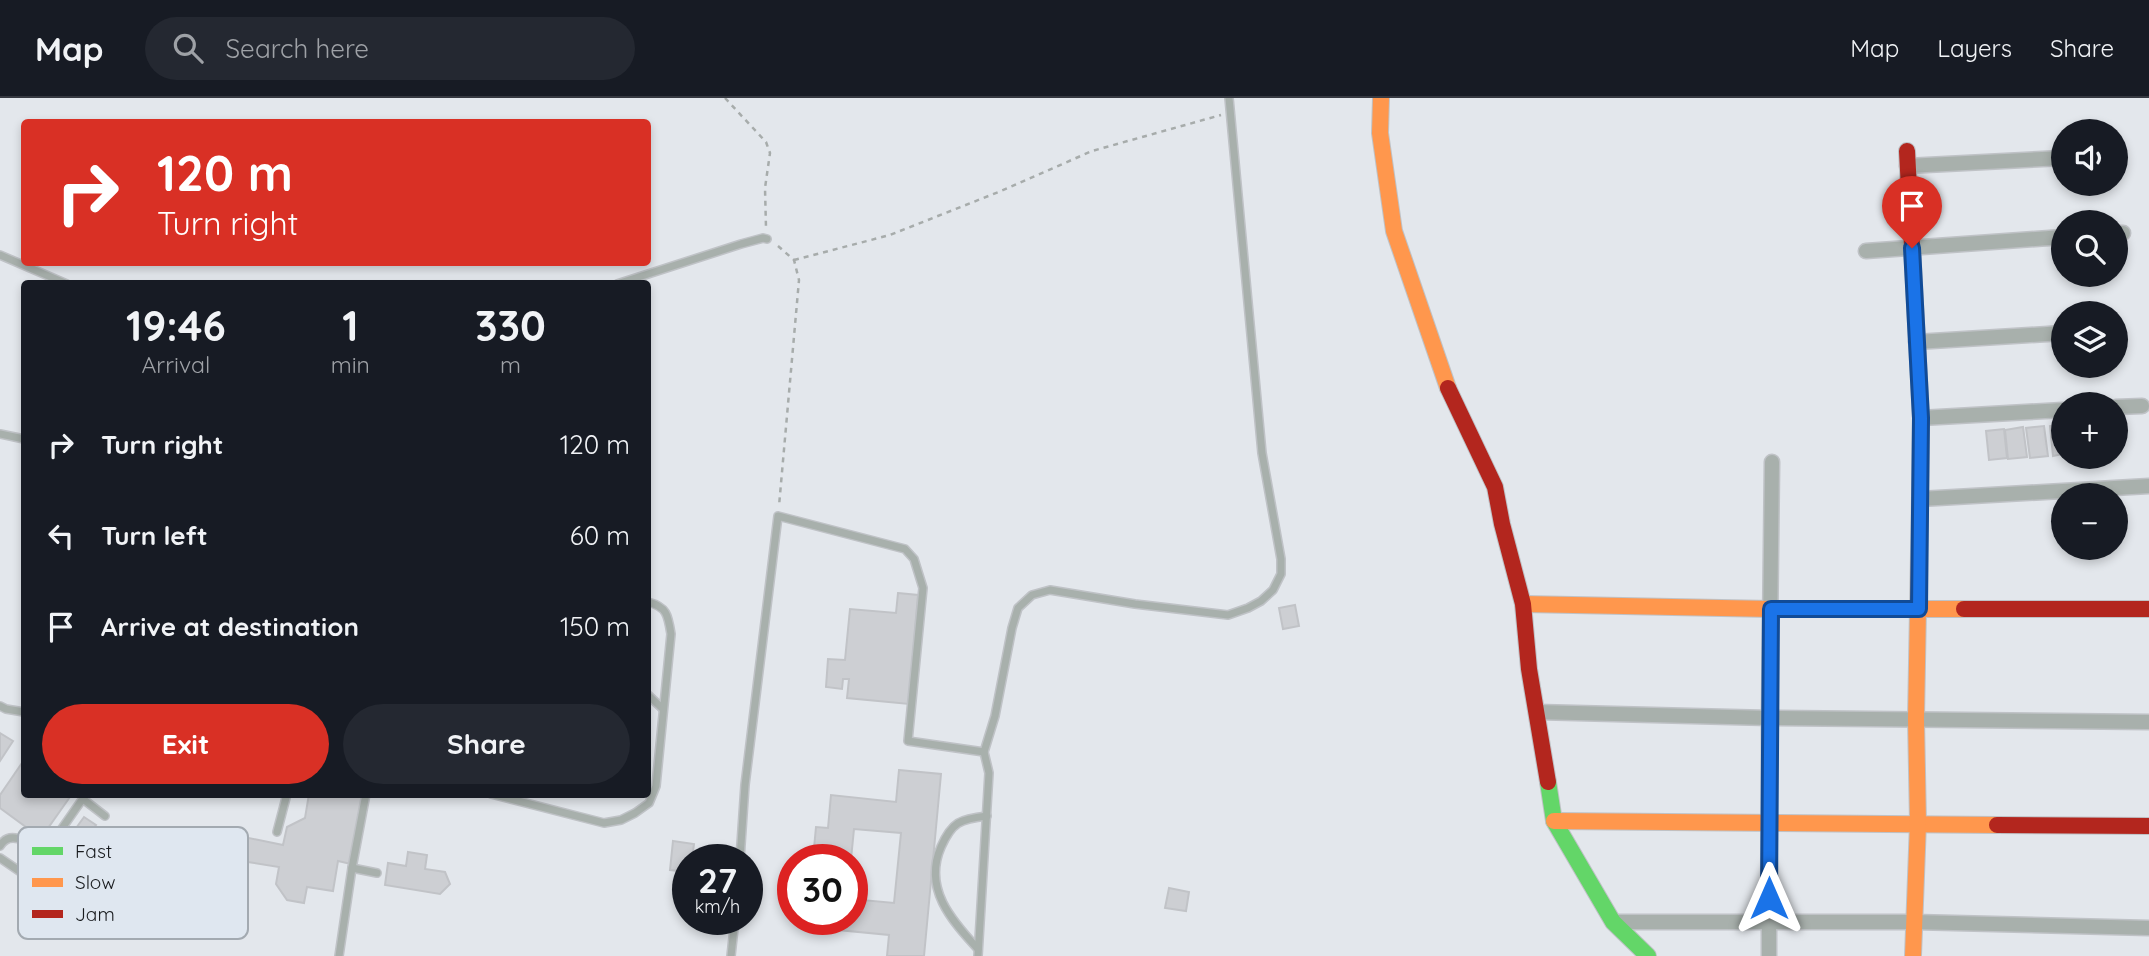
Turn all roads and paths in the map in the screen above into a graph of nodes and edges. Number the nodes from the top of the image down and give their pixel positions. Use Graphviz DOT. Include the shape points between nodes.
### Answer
graph roads {
  1 [pos="724,98"];
  2 [pos="1229,98"];
  3 [pos="1381,98"];
  4 [pos="1230,113"];
  5 [pos="2051,158"];
  6 [pos="1907,159"];
  7 [pos="2051,238"];
  8 [pos="767,239"];
  9 [pos="1912,248"];
  10 [pos="1866,251"];
  11 [pos="0,255"];
  12 [pos="794,260"];
  13 [pos="21,264"];
  14 [pos="25,266"];
  15 [pos="58,280"];
  16 [pos="629,280"];
  17 [pos="2051,335"];
  18 [pos="1916,342"];
  19 [pos="2142,406"];
  20 [pos="2128,407"];
  21 [pos="2051,411"];
  22 [pos="1921,418"];
  23 [pos="0,434"];
  24 [pos="21,438"];
  25 [pos="1772,462"];
  26 [pos="2149,486"];
  27 [pos="1920,499"];
  28 [pos="778,516"];
  29 [pos="651,603"];
  30 [pos="1523,604"];
  31 [pos="1771,609"];
  32 [pos="1919,609"];
  33 [pos="2149,609"];
  34 [pos="651,698"];
  35 [pos="0,706"];
  36 [pos="663,709"];
  37 [pos="21,712"];
  38 [pos="1537,712"];
  39 [pos="1769,718"];
  40 [pos="1916,719"];
  41 [pos="2149,722"];
  42 [pos="984,752"];
  43 [pos="83,798"];
  44 [pos="85,798"];
  45 [pos="286,798"];
  46 [pos="365,798"];
  47 [pos="506,798"];
  48 [pos="105,816"];
  49 [pos="987,816"];
  50 [pos="1554,821"];
  51 [pos="1769,823"];
  52 [pos="1919,823"];
  53 [pos="2149,826"];
  54 [pos="63,827"];
  55 [pos="277,832"];
  56 [pos="18,838"];
  57 [pos="741,844"];
  58 [pos="0,846"];
  59 [pos="0,858"];
  60 [pos="352,868"];
  61 [pos="18,870"];
  62 [pos="377,873"];
  63 [pos="1613,922"];
  64 [pos="1914,922"];
  65 [pos="1769,923"];
  66 [pos="2149,928"];
  67 [pos="733,935"];
  68 [pos="978,953"];
  69 [pos="339,956"];
  70 [pos="731,956"];
  71 [pos="1648,956"];
  72 [pos="1769,956"];
  73 [pos="1913,956"];
  1 -- 8 [label="path" via="766,142 770,153 765,188"];
  2 -- 4 [label="lane"];
  3 -- 30 [label="street" via="1380,133 1394,231 1452,398 1495,487"];
  4 -- 12 [label="path" via="1092,151 890,235"];
  4 -- 42 [label="lane" via="1262,453 1281,574 1261,601 1228,615 1050,590 1032,595 1018,608"];
  5 -- 6 [label="street"];
  6 -- 9 [label="street"];
  7 -- 9 [label="street"];
  8 -- 12 [label="path"];
  8 -- 16 [label="lane"];
  9 -- 10 [label="street"];
  9 -- 18 [label="street"];
  11 -- 13 [label="lane"];
  12 -- 28 [label="path" via="799,280"];
  14 -- 15 [label="lane"];
  17 -- 18 [label="street"];
  18 -- 22 [label="street"];
  19 -- 20 [label="street"];
  21 -- 22 [label="street"];
  22 -- 27 [label="street"];
  23 -- 24 [label="lane"];
  25 -- 31 [label="street"];
  26 -- 27 [label="street"];
  27 -- 32 [label="street"];
  28 -- 42 [label="lane" via="905,549 914,559 923,588 908,741"];
  28 -- 57 [label="lane"];
  29 -- 36 [label="lane" via="666,612 671,634"];
  30 -- 31 [label="street"];
  30 -- 38 [label="street"];
  31 -- 32 [label="street"];
  31 -- 39 [label="street"];
  32 -- 33 [label="street"];
  32 -- 40 [label="street"];
  34 -- 36 [label="lane"];
  35 -- 37 [label="lane"];
  36 -- 47 [label="lane" via="656,786 649,803 621,820 604,824"];
  38 -- 39 [label="street"];
  38 -- 50 [label="street"];
  39 -- 40 [label="street"];
  39 -- 51 [label="street"];
  40 -- 41 [label="street"];
  40 -- 52 [label="street"];
  42 -- 49 [label="lane" via="989,773"];
  43 -- 54 [label="lane"];
  44 -- 48 [label="lane"];
  45 -- 55 [label="lane"];
  46 -- 60 [label="lane"];
  49 -- 68 [label="lane"];
  49 -- 68 [label="lane" via="968,818 949,828 937,857 934,883 956,926"];
  50 -- 51 [label="street"];
  50 -- 63 [label="street"];
  51 -- 52 [label="street"];
  51 -- 65 [label="street"];
  52 -- 53 [label="street"];
  52 -- 64 [label="street"];
  56 -- 58 [label="lane"];
  59 -- 61 [label="lane"];
  60 -- 62 [label="lane"];
  60 -- 69 [label="lane"];
  63 -- 65 [label="street"];
  63 -- 71 [label="street"];
  64 -- 65 [label="street"];
  64 -- 66 [label="street"];
  64 -- 73 [label="street"];
  65 -- 72 [label="street"];
  67 -- 70 [label="lane"];
}
